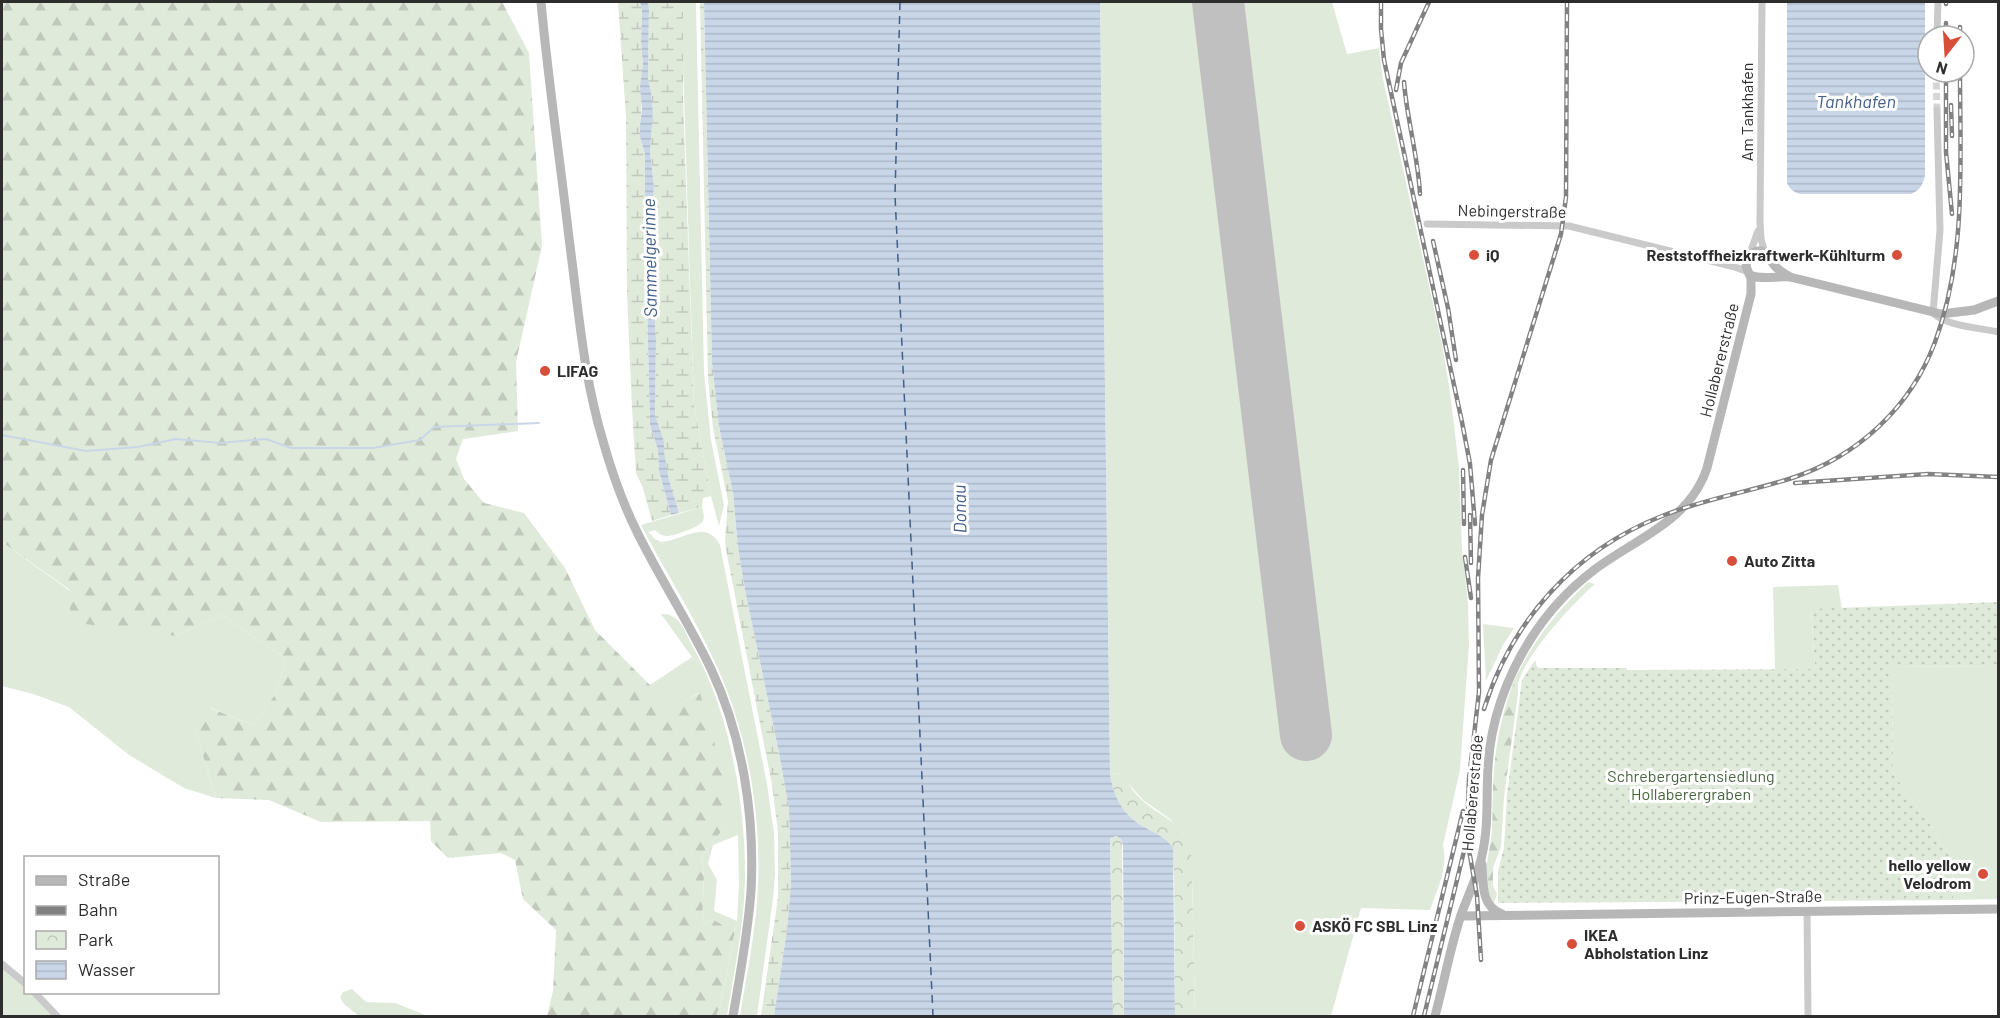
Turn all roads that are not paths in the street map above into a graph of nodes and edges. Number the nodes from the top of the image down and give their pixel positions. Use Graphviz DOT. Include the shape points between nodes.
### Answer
graph roads {
  1 [pos="540,2"];
  2 [pos="1762,2"];
  3 [pos="1938,2"];
  4 [pos="1937,24"];
  5 [pos="1937,110"];
  6 [pos="1760,222"];
  7 [pos="1427,224"];
  8 [pos="1765,253"];
  9 [pos="1748,258"];
  10 [pos="1772,263"];
  11 [pos="1735,267"];
  12 [pos="1749,273"];
  13 [pos="1763,277"];
  14 [pos="1790,278"];
  15 [pos="1751,294"];
  16 [pos="1998,301"];
  17 [pos="1933,313"];
  18 [pos="1998,332"];
  19 [pos="1482,856"];
  20 [pos="1998,909"];
  21 [pos="1807,912"];
  22 [pos="1461,916"];
  23 [pos="1508,916"];
  24 [pos="2,964"];
  25 [pos="24,982"];
  26 [pos="35,994"];
  27 [pos="57,1017"];
  28 [pos="733,1017"];
  29 [pos="1435,1017"];
  30 [pos="1808,1017"];
  1 -- 28 [label="street" via="580,323 601,437 633,523 712,673 727,711 742,770 750,829 751,883"];
  2 -- 6 [label="street, Am Tankhafen"];
  3 -- 4 [label="street"];
  5 -- 17 [label="street" via="1940,230"];
  6 -- 8 [label="street, Am Tankhafen"];
  6 -- 9 [label="street, Am Tankhafen"];
  7 -- 11 [label="street, Nebingerstraße" via="1569,226"];
  8 -- 9 [label="street" via="1757,251"];
  8 -- 10 [label="street"];
  9 -- 11 [label="street"];
  9 -- 12 [label="street"];
  10 -- 13 [label="street" via="1771,271"];
  10 -- 14 [label="street"];
  11 -- 12 [label="street, Nebingerstraße"];
  12 -- 13 [label="street"];
  12 -- 15 [label="street, Hollabererstraße"];
  13 -- 14 [label="street"];
  13 -- 15 [label="street, Hollabererstraße" via="1755,283"];
  14 -- 17 [label="street"];
  15 -- 19 [label="street, Hollabererstraße" via="1707,468 1696,490 1666,524 1606,561 1572,589 1542,623 1511,676 1491,743"];
  16 -- 17 [label="street" via="1974,310"];
  17 -- 18 [label="street" via="1951,322"];
  19 -- 22 [label="street, Hollabererstraße"];
  19 -- 23 [label="street" via="1486,902 1494,911"];
  20 -- 21 [label="street, Prinz-Eugen-Straße"];
  21 -- 23 [label="street, Prinz-Eugen-Straße"];
  21 -- 30 [label="street"];
  22 -- 23 [label="street, Prinz-Eugen-Straße"];
  22 -- 29 [label="street, Hollabererstraße"];
  24 -- 25 [label="street"];
  26 -- 27 [label="street"];
}
